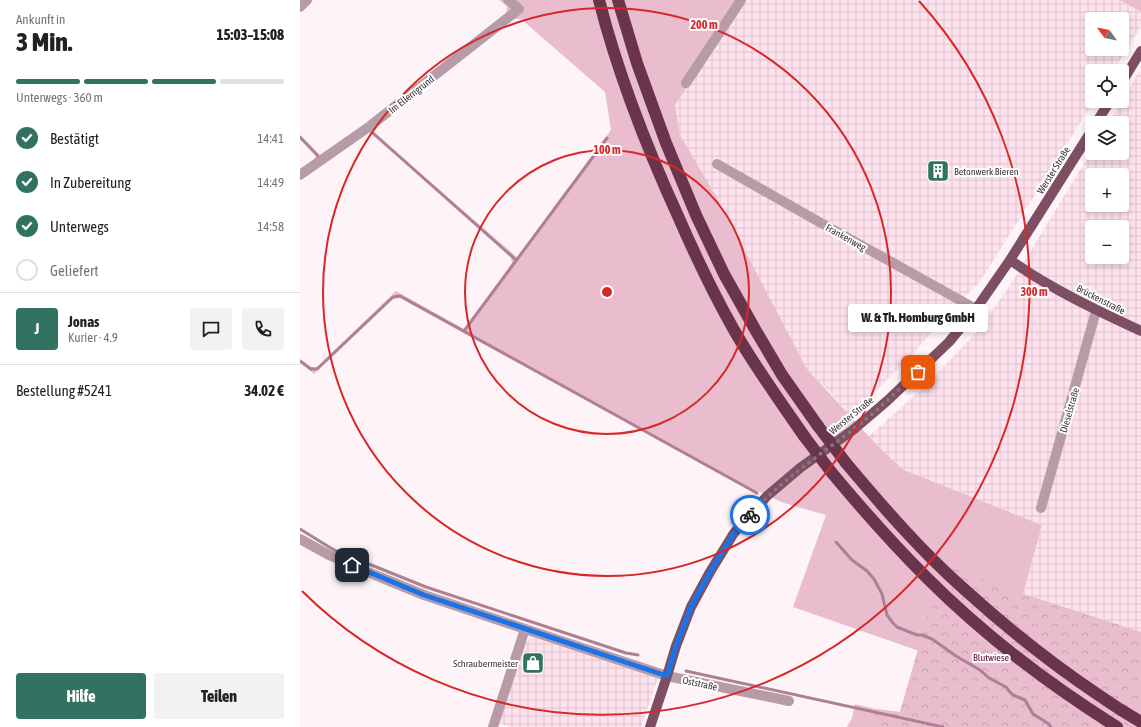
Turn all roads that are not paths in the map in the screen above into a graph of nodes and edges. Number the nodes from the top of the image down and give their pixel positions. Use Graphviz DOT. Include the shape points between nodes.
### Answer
graph roads {
  1 [pos="307,0"];
  2 [pos="508,0"];
  3 [pos="599,0"];
  4 [pos="618,0"];
  5 [pos="741,0"];
  6 [pos="300,7"];
  7 [pos="1141,51"];
  8 [pos="1129,71"];
  9 [pos="686,83"];
  10 [pos="1085,141"];
  11 [pos="718,164"];
  12 [pos="300,175"];
  13 [pos="1010,260"];
  14 [pos="976,309"];
  15 [pos="1096,311"];
  16 [pos="1141,331"];
  17 [pos="1041,508"];
  18 [pos="300,539"];
  19 [pos="525,629"];
  20 [pos="667,676"];
  21 [pos="789,701"];
  22 [pos="1141,722"];
  23 [pos="496,726"];
  24 [pos="650,727"];
  25 [pos="1117,727"];
  1 -- 6 [label="street"];
  2 -- 12 [label="street, Im Ellerngrund" via="519,9 370,126"];
  3 -- 25 [label="highway, bridge" via="625,85 658,173 699,263 735,330 804,436 832,473 926,578 1018,658"];
  4 -- 22 [label="highway, bridge" via="637,64 696,215 724,274 756,331 782,375 818,426 881,504 964,589 1051,661"];
  5 -- 9 [label="street"];
  7 -- 8 [label="main road"];
  10 -- 13 [label="main road, Werster Straße"];
  11 -- 14 [label="street, Frankenweg"];
  13 -- 14 [label="main road, Werster Straße"];
  13 -- 15 [label="main road, Brückenstraße" via="1038,279"];
  14 -- 20 [label="main road, Werster Straße" via="949,342 887,401 767,496 734,533 691,607"];
  15 -- 16 [label="main road, Brückenstraße"];
  15 -- 17 [label="street, Dieselstraße"];
  18 -- 19 [label="street, Oststraße" via="329,555 396,584"];
  19 -- 20 [label="street, Oststraße"];
  19 -- 23 [label="street"];
  20 -- 21 [label="street, Oststraße"];
  20 -- 24 [label="main road, Werster Straße"];
}
